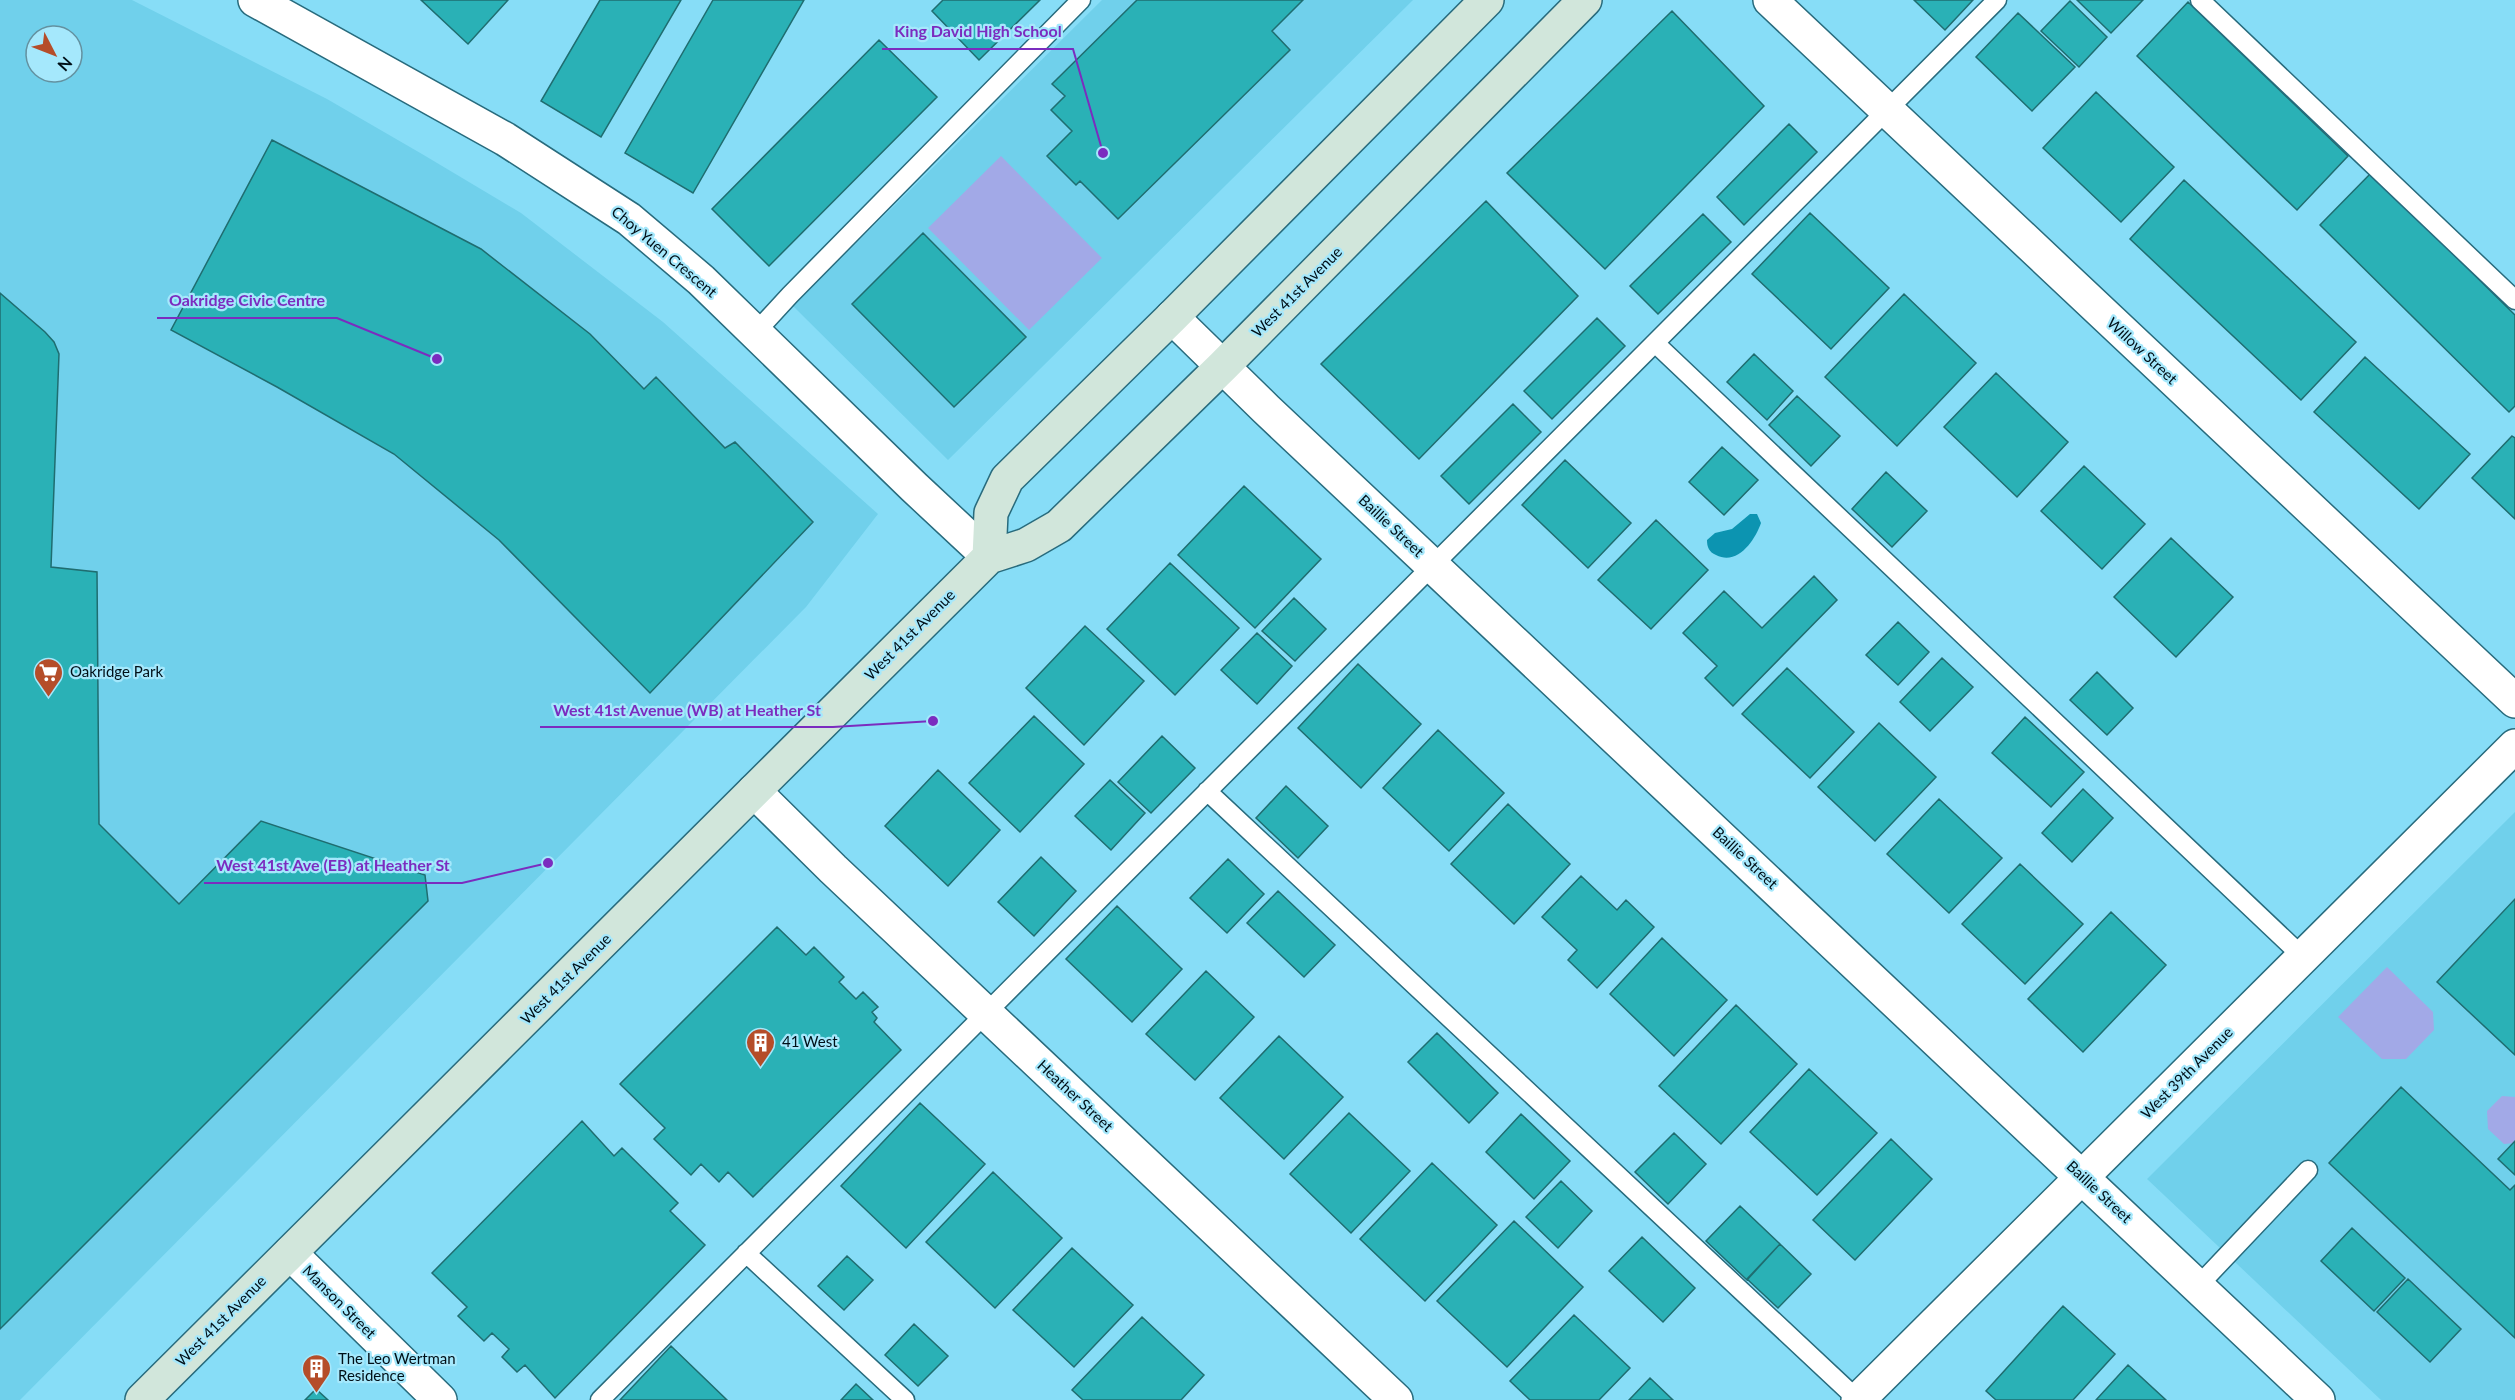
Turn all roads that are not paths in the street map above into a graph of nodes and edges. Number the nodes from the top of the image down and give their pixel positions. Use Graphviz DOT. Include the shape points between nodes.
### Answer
graph roads {
  1 [pos="255,0"];
  2 [pos="1081,0"];
  3 [pos="1487,0"];
  4 [pos="1585,0"];
  5 [pos="1770,0"];
  6 [pos="1997,0"];
  7 [pos="2199,0"];
  8 [pos="1887,111"];
  9 [pos="2515,300"];
  10 [pos="1172,317"];
  11 [pos="756,332"];
  12 [pos="1655,343"];
  13 [pos="1223,366"];
  14 [pos="989,557"];
  15 [pos="1433,565"];
  16 [pos="2515,701"];
  17 [pos="2515,746"];
  18 [pos="754,791"];
  19 [pos="1207,791"];
  20 [pos="2303,957"];
  21 [pos="985,1012"];
  22 [pos="2308,1170"];
  23 [pos="2083,1177"];
  24 [pos="290,1253"];
  25 [pos="746,1253"];
  26 [pos="2198,1286"];
  27 [pos="142,1400"];
  28 [pos="440,1400"];
  29 [pos="600,1400"];
  30 [pos="905,1400"];
  31 [pos="1396,1400"];
  32 [pos="1858,1400"];
  33 [pos="2318,1400"];
  1 -- 11 [label="street, Choy Yuen Crescent" via="504,139 629,219"];
  2 -- 11 [label="lane"];
  3 -- 10 [label="main road"];
  4 -- 13 [label="main road, West 41st Avenue"];
  5 -- 8 [label="street, Willow Street"];
  6 -- 8 [label="lane"];
  7 -- 9 [label="lane"];
  8 -- 12 [label="lane"];
  8 -- 16 [label="street, Willow Street"];
  10 -- 13 [label="street, Baillie Street"];
  10 -- 14 [label="main road" via="1007,478 991,513"];
  11 -- 14 [label="street, Choy Yuen Crescent"];
  12 -- 15 [label="lane"];
  12 -- 20 [label="lane"];
  13 -- 14 [label="main road, West 41st Avenue" via="1059,526 1026,545"];
  13 -- 15 [label="street, Baillie Street"];
  14 -- 18 [label="main road, West 41st Avenue"];
  15 -- 19 [label="lane"];
  15 -- 23 [label="street, Baillie Street"];
  17 -- 20 [label="street, West 39th Avenue"];
  18 -- 21 [label="street, Heather Street"];
  18 -- 24 [label="main road, West 41st Avenue"];
  19 -- 21 [label="lane"];
  19 -- 32 [label="lane"];
  20 -- 23 [label="street, West 39th Avenue"];
  21 -- 25 [label="lane"];
  21 -- 31 [label="street, Heather Street"];
  22 -- 26 [label="lane"];
  23 -- 26 [label="street, Baillie Street"];
  23 -- 32 [label="street, West 39th Avenue"];
  24 -- 27 [label="main road, West 41st Avenue"];
  24 -- 28 [label="street, Manson Street"];
  25 -- 29 [label="lane"];
  25 -- 30 [label="lane"];
  26 -- 33 [label="street, Baillie Street"];
}
